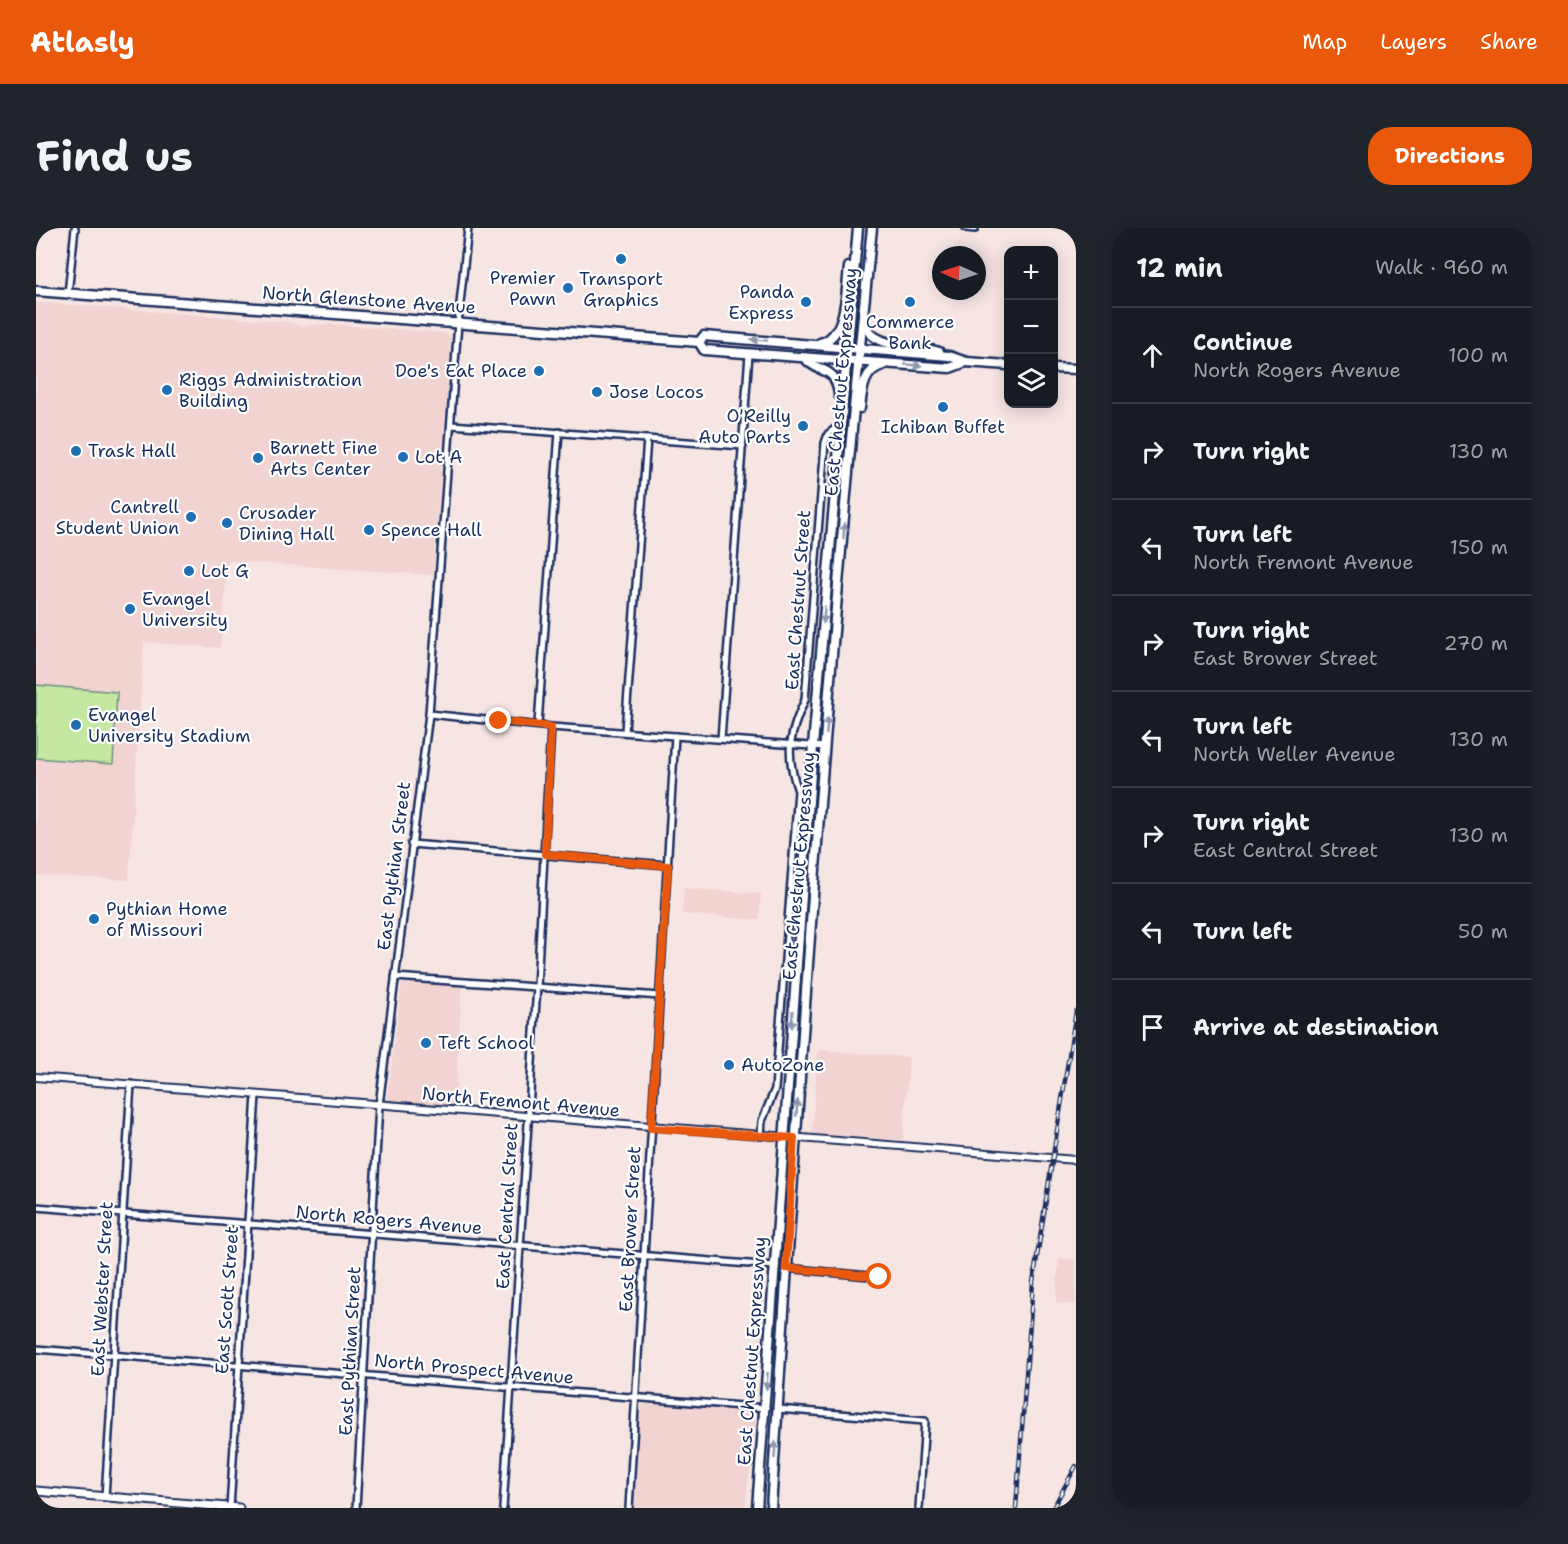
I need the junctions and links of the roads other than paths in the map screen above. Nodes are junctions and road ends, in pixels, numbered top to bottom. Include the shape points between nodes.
1 (75, 228) edge
2 (468, 228) edge
3 (856, 228) edge
4 (872, 228) edge
5 (966, 228) edge
6 (975, 229) edge
7 (36, 291) edge
8 (68, 294) junction
9 (863, 315) junction
10 (458, 323) junction
11 (699, 342) junction
12 (814, 344) junction
13 (847, 347) junction
14 (860, 348) junction
15 (749, 354) junction
16 (949, 356) junction
17 (805, 358) junction
18 (845, 360) junction
19 (858, 362) junction
20 (966, 362) junction
21 (891, 364) junction
22 (1004, 365) edge
23 (1058, 368) edge
24 (1076, 369) edge
25 (841, 410) junction
26 (450, 425) junction
27 (840, 425) junction
28 (559, 432) junction
29 (647, 439) junction
30 (743, 446) junction
31 (846, 503) junction
32 (429, 714) junction
33 (538, 724) junction
34 (551, 727) junction
35 (625, 731) junction
36 (675, 736) junction
37 (721, 739) junction
38 (790, 745) junction
39 (813, 746) junction
40 (825, 747) junction
41 (411, 844) junction
42 (545, 854) junction
43 (668, 866) junction
44 (395, 977) junction
45 (537, 986) junction
46 (660, 996) junction
47 (36, 1077) edge
48 (131, 1084) junction
49 (256, 1095) junction
50 (379, 1105) junction
51 (527, 1116) junction
52 (651, 1128) junction
53 (761, 1136) junction
54 (783, 1138) junction
55 (794, 1138) junction
56 (1076, 1160) edge
57 (36, 1207) edge
58 (122, 1214) junction
59 (246, 1224) junction
60 (371, 1233) junction
61 (520, 1247) junction
62 (644, 1256) junction
63 (775, 1266) junction
64 (786, 1268) junction
65 (879, 1277) dead end
66 (36, 1349) edge
67 (113, 1355) junction
68 (238, 1365) junction
69 (362, 1375) junction
70 (511, 1388) junction
71 (636, 1398) junction
72 (765, 1408) junction
73 (777, 1409) junction
74 (36, 1491) edge
75 (105, 1497) junction
76 (230, 1508) edge
77 (239, 1508) edge
78 (356, 1508) edge
79 (503, 1508) edge
80 (629, 1508) edge
81 (757, 1508) edge
82 (771, 1508) edge
83 (920, 1508) edge

1 - 8 street
2 - 10 street, East Pythian Street
3 - 12 main road via 841,321 829,339
3 - 13 main road, East Chestnut Expressway
4 - 9 main road, East Chestnut Expressway
5 - 6 street
7 - 8 main road, North Glenstone Avenue
8 - 10 main road, North Glenstone Avenue
9 - 14 main road, East Chestnut Expressway
9 - 16 main road via 866,330 874,338
10 - 11 main road, North Glenstone Avenue
10 - 26 street, East Pythian Street
12 -> 11 main road, North Glenstone Avenue via 704,336
11 - 15 main road, North Glenstone Avenue via 704,350
12 - 13 main road, North Glenstone Avenue
13 - 14 main road, North Glenstone Avenue
13 - 18 main road, East Chestnut Expressway
14 - 16 main road, North Glenstone Avenue
14 - 19 main road, East Chestnut Expressway
15 - 17 main road, North Glenstone Avenue
15 - 30 street
16 - 20 main road, North Glenstone Avenue
17 - 18 main road, North Glenstone Avenue
17 - 25 main road via 836,378
18 - 19 main road, North Glenstone Avenue
18 - 25 main road, East Chestnut Expressway
19 - 21 main road, North Glenstone Avenue
19 - 31 main road, East Chestnut Expressway
21 -> 20 main road, North Glenstone Avenue via 950,368
20 - 22 main road, North Glenstone Avenue
21 - 31 main road via 874,368 864,383 853,484
23 - 24 main road
25 - 27 main road, East Chestnut Expressway
26 - 28 street
26 - 32 street, East Pythian Street
27 - 38 street, East Chestnut Street via 828,434 825,443 805,700 792,727
27 -> 39 main road, East Chestnut Expressway
28 - 29 street
28 - 33 street
29 - 30 street
29 - 35 street
30 - 37 street
40 -> 31 main road, East Chestnut Expressway
32 - 33 street
32 - 41 street, East Pythian Street
33 - 34 street
34 - 35 street
34 - 42 street, East Central Street
35 - 36 street
36 - 37 street
36 - 43 street, East Brower Street
37 - 38 street
38 - 39 street
38 - 53 street, East Chestnut Street via 789,765 798,790 775,1089 762,1121
39 - 40 street
39 -> 54 main road, East Chestnut Expressway
55 -> 40 main road, East Chestnut Expressway
41 - 42 street
41 - 44 street, East Pythian Street
42 - 43 street
42 - 45 street, East Central Street
43 - 46 street, East Brower Street
44 - 45 street
44 - 50 street, East Pythian Street
45 - 46 street
45 - 51 street, East Central Street
46 - 52 street, East Brower Street
47 - 48 street, North Fremont Avenue
48 - 49 street, North Fremont Avenue
48 - 58 street, East Webster Street
49 - 50 street, North Fremont Avenue
49 - 59 street, East Scott Street
50 - 51 street, North Fremont Avenue
50 - 60 street, East Pythian Street
51 - 52 street, North Fremont Avenue
51 - 61 street, East Central Street
52 - 53 street, North Fremont Avenue
52 - 62 street, East Brower Street
53 - 54 street, North Fremont Avenue
54 - 55 street, North Fremont Avenue
54 - 63 main road, East Chestnut Expressway
55 - 56 street, North Fremont Avenue
55 - 64 main road, East Chestnut Expressway
57 - 58 street, North Rogers Avenue
58 - 59 street, North Rogers Avenue
58 - 67 street, East Webster Street
59 - 60 street, North Rogers Avenue
59 - 68 street, East Scott Street
60 - 61 street, North Rogers Avenue
60 - 69 street, East Pythian Street
61 - 62 street, North Rogers Avenue
61 - 70 street, East Central Street
62 - 63 street, North Rogers Avenue
62 - 71 street, East Brower Street
63 -> 72 main road, East Chestnut Expressway
64 - 65 street
64 - 73 main road, East Chestnut Expressway
66 - 67 street, North Prospect Avenue
67 - 68 street, North Prospect Avenue
67 - 75 street, East Webster Street
68 - 69 street, North Prospect Avenue
68 - 76 street, East Scott Street
69 - 70 street, North Prospect Avenue
69 - 78 street, East Pythian Street
70 - 71 street, North Prospect Avenue
70 - 79 street, East Central Street
71 - 72 street, North Prospect Avenue
71 - 80 street, East Brower Street
72 - 81 main road, East Chestnut Expressway
82 -> 73 main road, East Chestnut Expressway
73 - 83 street via 925,1421
74 - 75 main road
75 - 76 main road
76 - 77 main road

